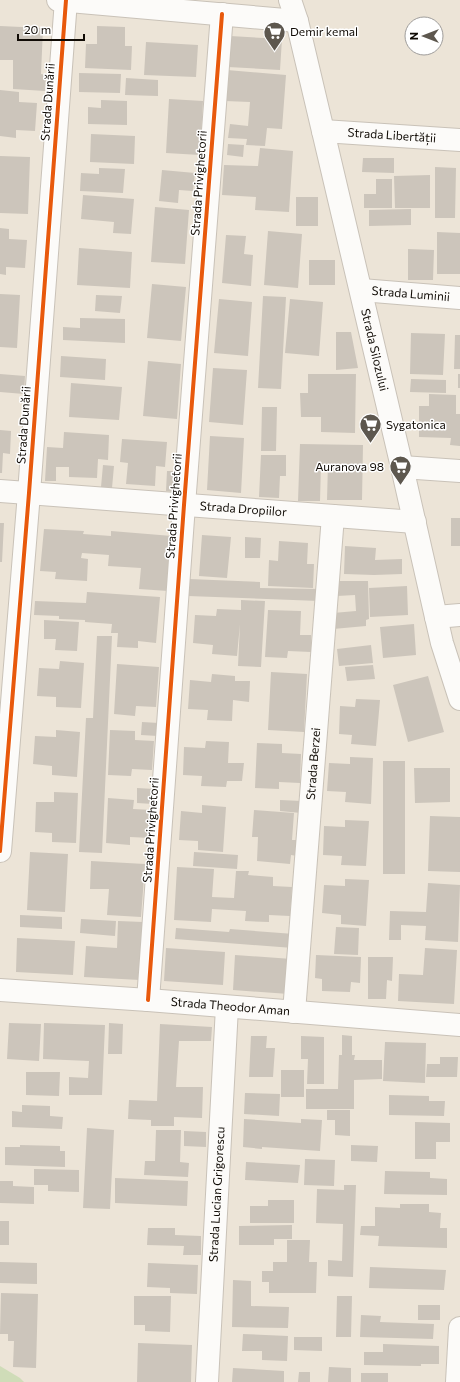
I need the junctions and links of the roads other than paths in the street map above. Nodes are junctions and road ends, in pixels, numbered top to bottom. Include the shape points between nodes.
1 (63, 0) edge
2 (290, 0) edge
3 (222, 14) junction
4 (297, 21) junction
5 (323, 131) junction
6 (460, 140) edge
7 (361, 290) junction
8 (460, 298) edge
9 (402, 467) junction
10 (460, 471) edge
11 (0, 491) edge
12 (29, 493) junction
13 (184, 505) junction
14 (333, 516) junction
15 (415, 522) junction
16 (460, 614) edge
17 (436, 617) junction
18 (460, 699) edge
19 (0, 851) edge
20 (0, 990) edge
21 (148, 1000) junction
22 (227, 1007) junction
23 (294, 1012) junction
24 (460, 1025) edge
25 (460, 1328) edge
26 (207, 1382) edge
27 (457, 1382) edge

1 - 3 street
1 - 12 street, Strada Dunării
2 - 4 street, Strada Silozului
3 - 4 street
3 - 13 street, Strada Privighetorii
4 - 5 street, Strada Silozului
5 - 6 street, Strada Libertății
5 - 7 street, Strada Silozului
7 - 8 street, Strada Luminii
7 - 9 street, Strada Silozului
9 - 10 street
9 - 15 street, Strada Silozului
11 - 12 street, Strada Dropiilor
12 - 13 street, Strada Dropiilor
12 - 19 street, Strada Dunării
13 - 14 street, Strada Dropiilor
13 - 21 street, Strada Privighetorii
14 - 15 street, Strada Dropiilor
14 - 23 street, Strada Berzei
15 - 17 street, Strada Silozului
16 - 17 street
17 - 18 street, Strada Silozului
20 - 21 street, Strada Theodor Aman
21 - 22 street, Strada Theodor Aman
22 - 23 street, Strada Theodor Aman
22 - 26 street, Strada Lucian Grigorescu
23 - 24 street, Strada Theodor Aman
25 - 27 street

